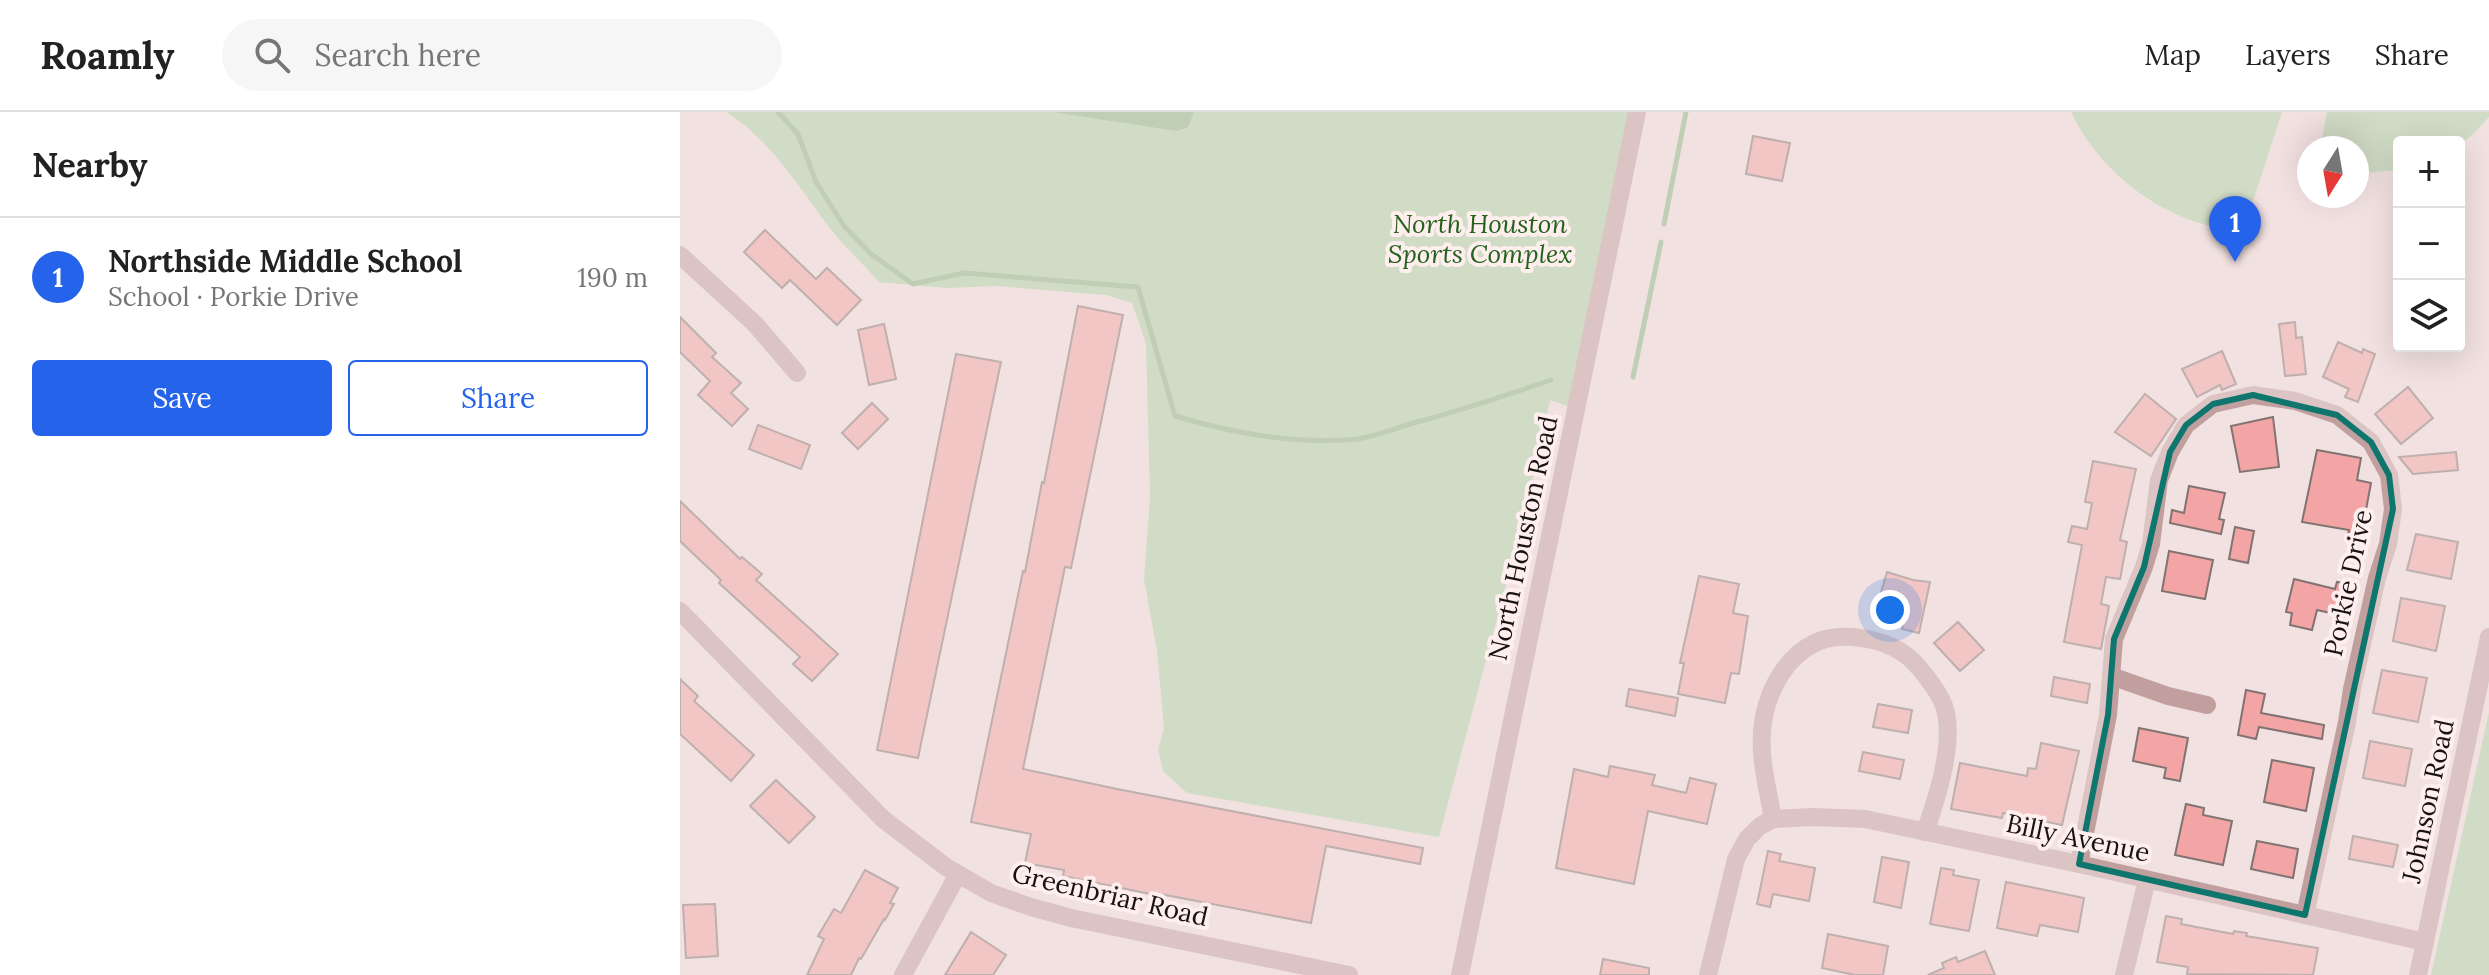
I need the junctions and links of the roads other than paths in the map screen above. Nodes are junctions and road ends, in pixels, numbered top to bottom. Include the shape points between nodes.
1 (1637, 112) edge
2 (680, 255) edge
3 (797, 373) dead end
4 (680, 611) edge
5 (2489, 637) edge
6 (2111, 676) junction
7 (2207, 705) dead end
8 (1773, 819) junction
9 (1925, 832) junction
10 (2079, 864) junction
11 (958, 874) junction
12 (2147, 880) junction
13 (2305, 915) junction
14 (2425, 942) junction
15 (903, 975) edge
16 (1349, 975) edge
17 (1460, 975) edge
18 (1708, 975) edge
19 (2124, 975) edge
20 (2418, 975) edge

1 - 17 street, North Houston Road
2 - 3 street via 755,324
4 - 11 street, Greenbriar Road via 883,819
5 - 14 street, Johnson Road
6 - 7 street
6 - 10 street, Porkie Drive
6 - 13 street, Porkie Drive via 2114,639 2151,544 2159,480 2186,425 2213,404 2253,395 2337,415 2371,442 2389,475 2393,509
8 - 9 street, Billy Avenue via 1865,819
8 - 9 street via 1761,742 1764,714 1780,674 1816,642 1853,638 1906,655 1944,706 1944,762
8 - 18 street via 1747,839 1736,859
9 - 10 street, Billy Avenue
10 - 12 street, Billy Avenue
11 - 15 street
11 - 16 street, Greenbriar Road via 991,893 1071,918
12 - 13 street, Billy Avenue
12 - 19 street
13 - 14 street, Billy Avenue
14 - 20 street, Johnson Road

